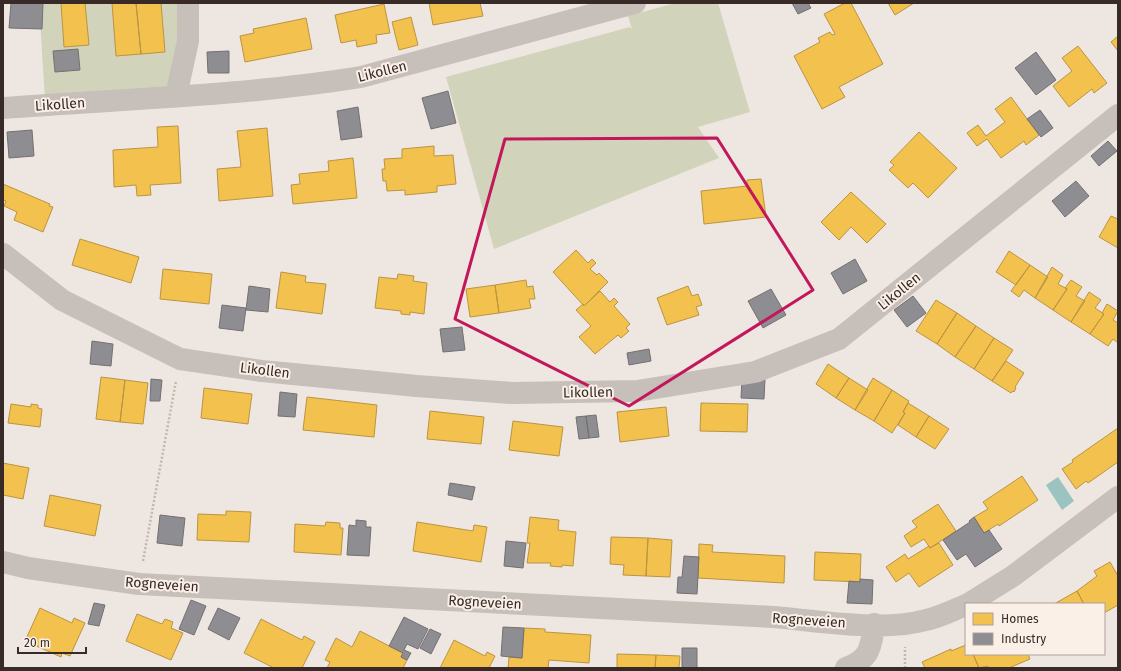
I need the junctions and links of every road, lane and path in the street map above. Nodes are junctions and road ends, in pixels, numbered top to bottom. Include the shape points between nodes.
1 (188, 3) edge
2 (634, 3) edge
3 (176, 96) junction
4 (3, 108) edge
5 (1118, 115) edge
6 (3, 254) edge
7 (180, 359) junction
8 (1118, 497) edge
9 (3, 562) edge
10 (139, 584) junction
11 (969, 603) edge
12 (965, 605) edge
13 (874, 624) junction
14 (846, 668) edge

1 - 3 street via 188,41
2 - 3 street, Likollen via 361,77 315,84
3 - 4 street, Likollen
5 - 7 street, Likollen via 839,339 755,372 637,391 512,393 285,373
6 - 7 street, Likollen via 62,300
7 - 10 path
8 - 11 street, Rogneveien via 1013,576
9 - 10 street, Rogneveien
10 - 13 street, Rogneveien
12 - 13 street, Rogneveien via 926,620 905,624
13 - 14 street via 870,650 861,660

